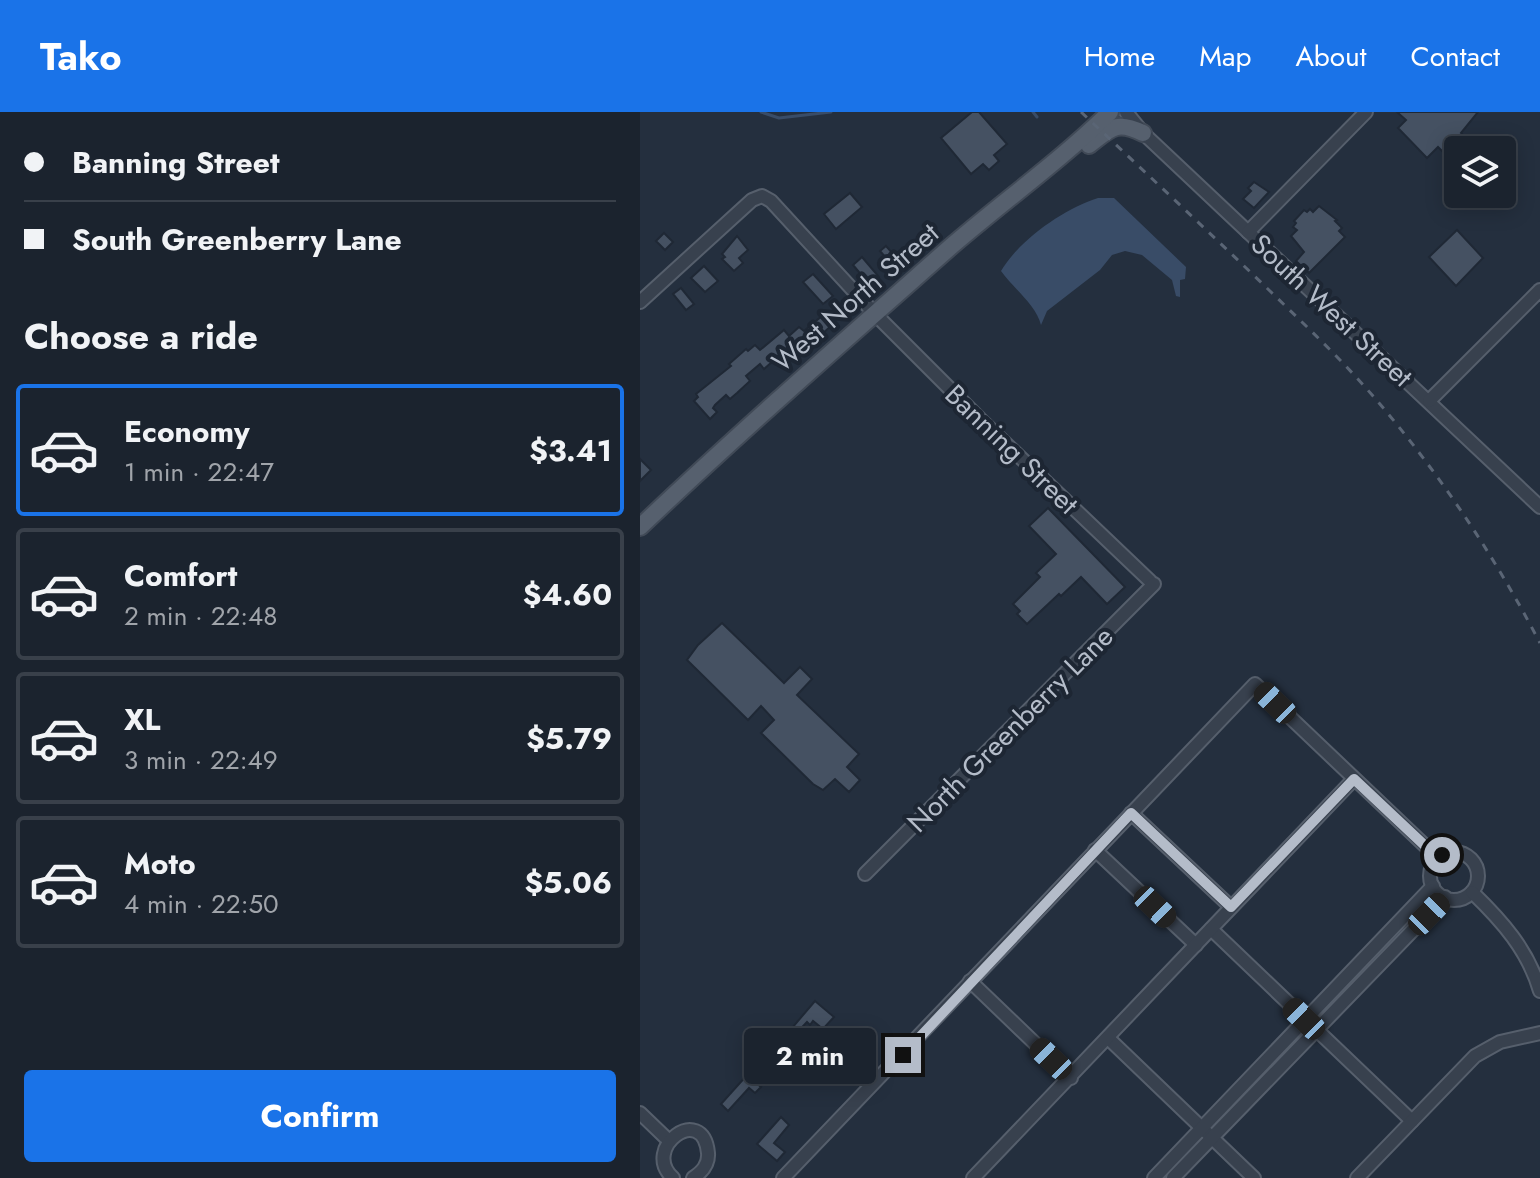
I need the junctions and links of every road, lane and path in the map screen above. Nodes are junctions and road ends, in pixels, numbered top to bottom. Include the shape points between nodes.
1 (1110, 112) edge
2 (1126, 112) edge
3 (1366, 112) edge
4 (1143, 133) junction
5 (1018, 192) junction
6 (1248, 232) junction
7 (1540, 290) edge
8 (640, 302) edge
9 (875, 314) junction
10 (1429, 401) junction
11 (1540, 507) edge
12 (640, 527) edge
13 (1152, 583) joint
14 (1354, 779) junction
15 (1131, 813) junction
16 (1095, 850) junction
17 (1438, 858) junction
18 (865, 874) dead end
19 (1433, 886) junction
20 (1472, 892) junction
21 (1445, 897) junction
22 (1231, 907) junction
23 (1211, 929) junction
24 (1196, 945) junction
25 (970, 981) junction
26 (1540, 991) edge
27 (1304, 1019) junction
28 (1316, 1031) junction
29 (1540, 1033) edge
30 (1108, 1038) junction
31 (1071, 1078) junction
32 (640, 1113) edge
33 (1412, 1121) junction
34 (1202, 1128) junction
35 (665, 1137) junction
36 (1212, 1138) junction
37 (666, 1176) edge
38 (700, 1176) edge
39 (783, 1178) edge
40 (973, 1178) edge
41 (1154, 1178) edge
42 (1173, 1178) edge
43 (1254, 1178) edge
44 (1357, 1178) edge

1 - 5 main road, West North Street
2 - 4 street, South West Street
3 - 6 street
4 - 5 main road via 1112,127
4 - 6 street, South West Street
5 - 9 main road, West North Street
6 - 10 street, South West Street
7 - 10 street
8 - 9 street, Banning Street via 762,196
9 - 12 main road, West North Street
9 - 13 street, Banning Street
10 - 11 street, South West Street
13 - 18 street, North Greenberry Lane
14 - 15 street via 1255,684
14 - 17 street
14 - 22 street
15 - 16 street
15 - 22 street
16 - 24 street
16 - 25 street
17 - 19 street via 1430,874
17 - 20 street via 1457,852 1472,859 1478,873
19 - 21 street
19 - 27 street
20 - 21 street via 1462,898
20 - 26 street via 1517,942
21 - 28 street
22 - 23 street
23 - 24 street
23 - 27 street
24 - 30 street
25 - 31 street
25 - 39 street
27 - 28 street
27 - 34 street
28 - 33 street
28 - 36 street
29 - 33 street via 1500,1042 1475,1056
30 - 31 street
30 - 34 street
31 - 40 street
32 - 35 street
33 - 44 street
34 - 36 street
34 - 41 street
35 - 37 street via 658,1159
35 - 38 street via 679,1130 701,1137 708,1159
36 - 42 street
36 - 43 street

